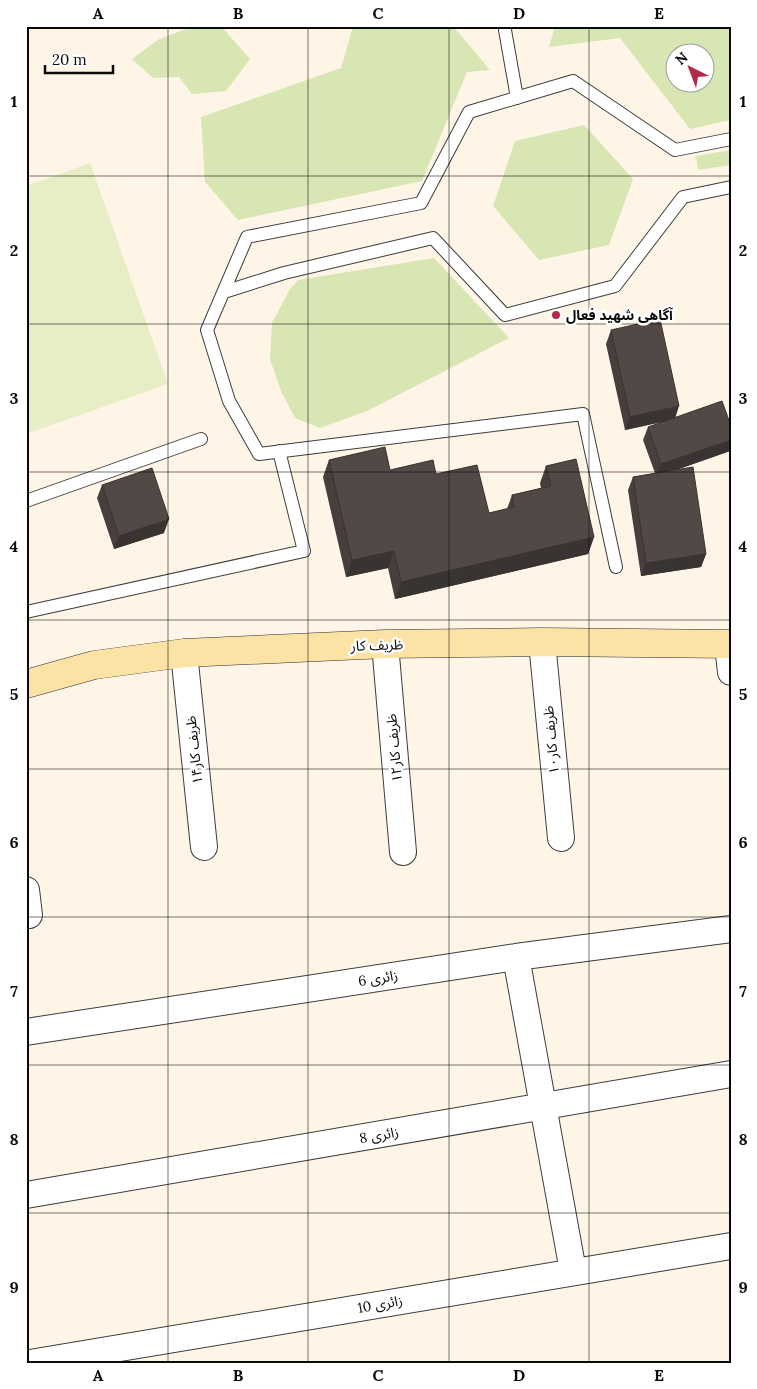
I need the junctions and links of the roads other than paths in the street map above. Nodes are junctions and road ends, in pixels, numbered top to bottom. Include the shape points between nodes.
1 (503, 27) edge
2 (517, 98) junction
3 (731, 139) edge
4 (731, 187) edge
5 (224, 292) junction
6 (201, 439) dead end
7 (279, 451) junction
8 (26, 501) edge
9 (616, 567) dead end
10 (26, 612) edge
11 (542, 642) junction
12 (385, 644) junction
13 (729, 644) edge
14 (184, 653) junction
15 (731, 672) edge
16 (26, 684) edge
17 (561, 838) dead end
18 (204, 847) dead end
19 (403, 852) dead end
20 (731, 929) edge
21 (516, 957) junction
22 (26, 1032) edge
23 (731, 1074) edge
24 (544, 1107) junction
25 (26, 1195) edge
26 (731, 1246) edge
27 (573, 1271) junction
28 (30, 1363) edge

1 - 2 lane
2 - 3 lane via 573,81 675,150
2 - 5 lane via 469,112 421,203 247,237
4 - 5 lane via 683,197 615,286 505,315 433,238 284,273
5 - 7 lane via 207,330 229,401 259,454
6 - 8 lane
7 - 9 lane via 582,414
7 - 10 lane via 304,551
11 - 12 street, ظریف کار
11 - 13 street, ظریف کار
11 - 17 street, ظریف کار۱۰
12 - 14 street, ظریف کار
12 - 19 street, ظریف کار۱۲
13 - 15 street
14 - 16 street, ظریف کار via 94,665
14 - 18 street, ظریف کار۱۴
20 - 21 street, 6 زائری
21 - 22 street, 6 زائری
21 - 24 street
23 - 24 street, 8 زائری
24 - 25 street, 8 زائری
24 - 27 street
26 - 27 street, 10 زائری
27 - 28 street, 10 زائری

